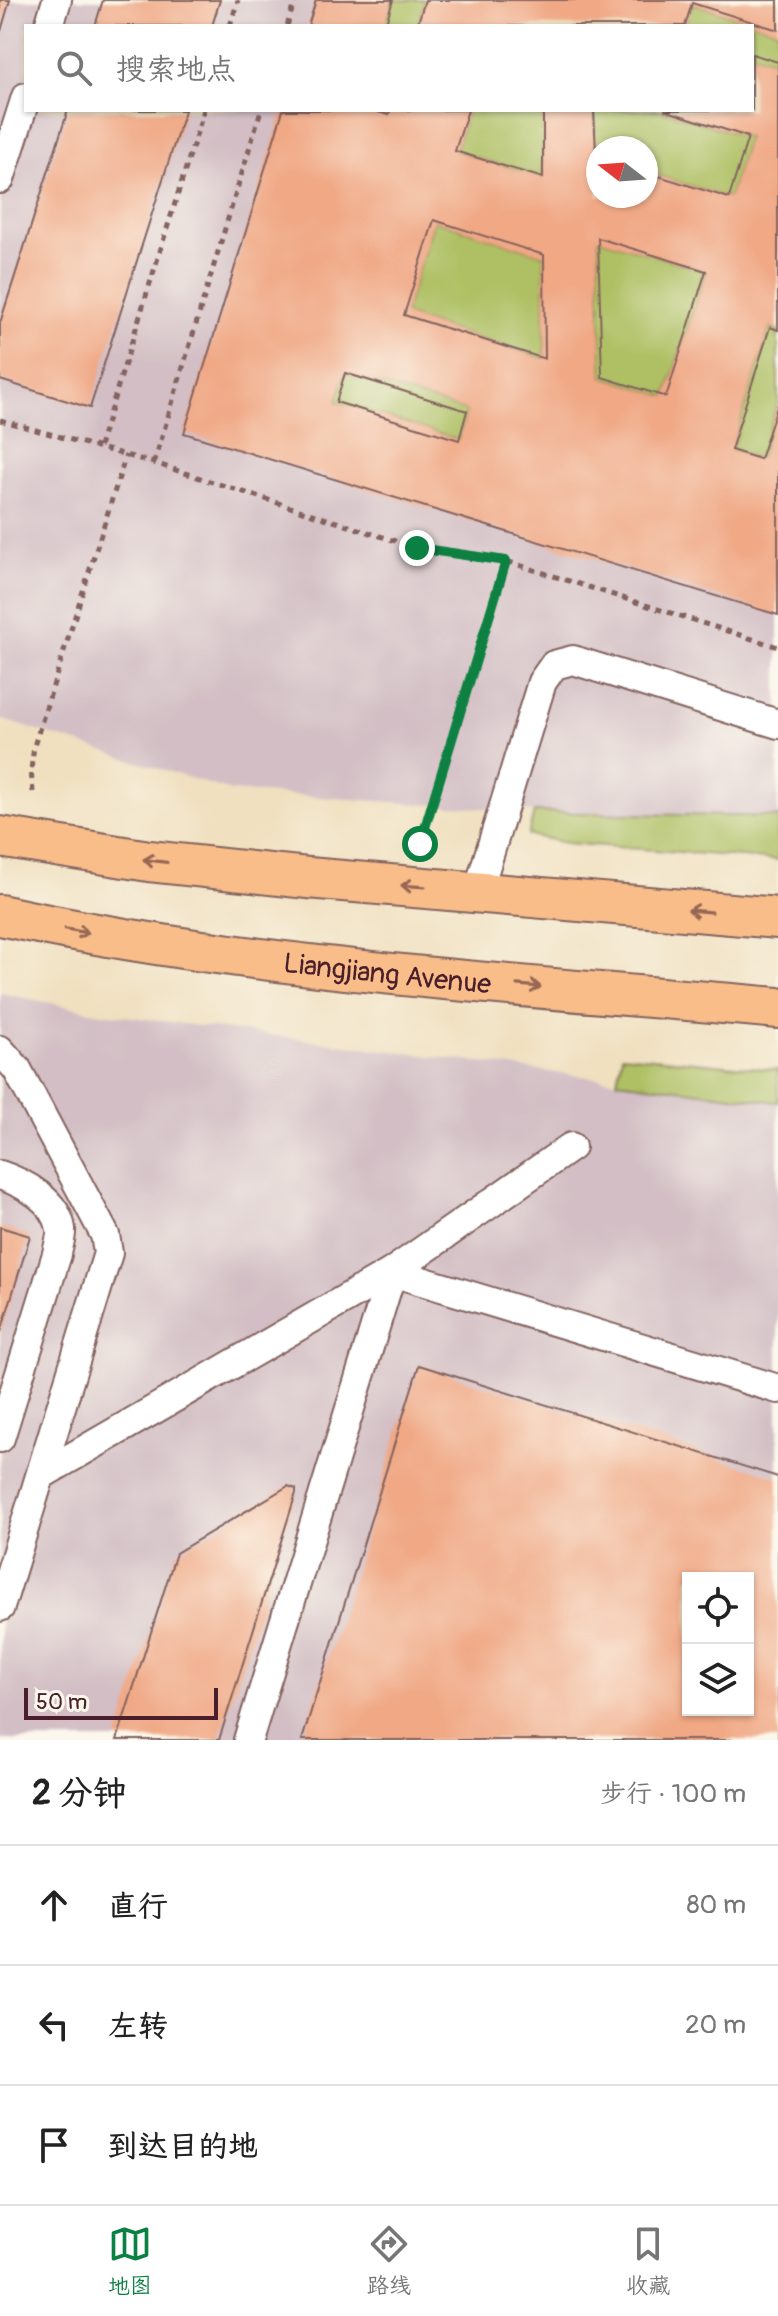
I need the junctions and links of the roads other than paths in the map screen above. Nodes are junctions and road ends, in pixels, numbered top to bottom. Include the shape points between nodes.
1 (57, 0) edge
2 (50, 24) edge
3 (24, 103) edge
4 (0, 179) edge
5 (778, 724) edge
6 (0, 837) edge
7 (478, 891) junction
8 (0, 915) edge
9 (778, 918) edge
10 (778, 1008) edge
11 (2, 1054) edge
12 (571, 1147) dead end
13 (0, 1175) edge
14 (392, 1272) junction
15 (778, 1389) edge
16 (0, 1438) edge
17 (41, 1475) junction
18 (0, 1607) edge
19 (248, 1740) edge

1 - 2 street
3 - 4 street
5 - 7 street via 573,660 554,665 542,682
7 -> 6 highway via 149,861
9 -> 7 highway
8 -> 10 highway, Liangjiang Avenue via 127,940 302,963
11 - 17 street via 17,1069 105,1235 108,1253
12 - 14 street
13 - 16 street via 33,1190 50,1205 61,1229
14 - 15 street
14 - 17 street
14 - 19 street
17 - 18 street

